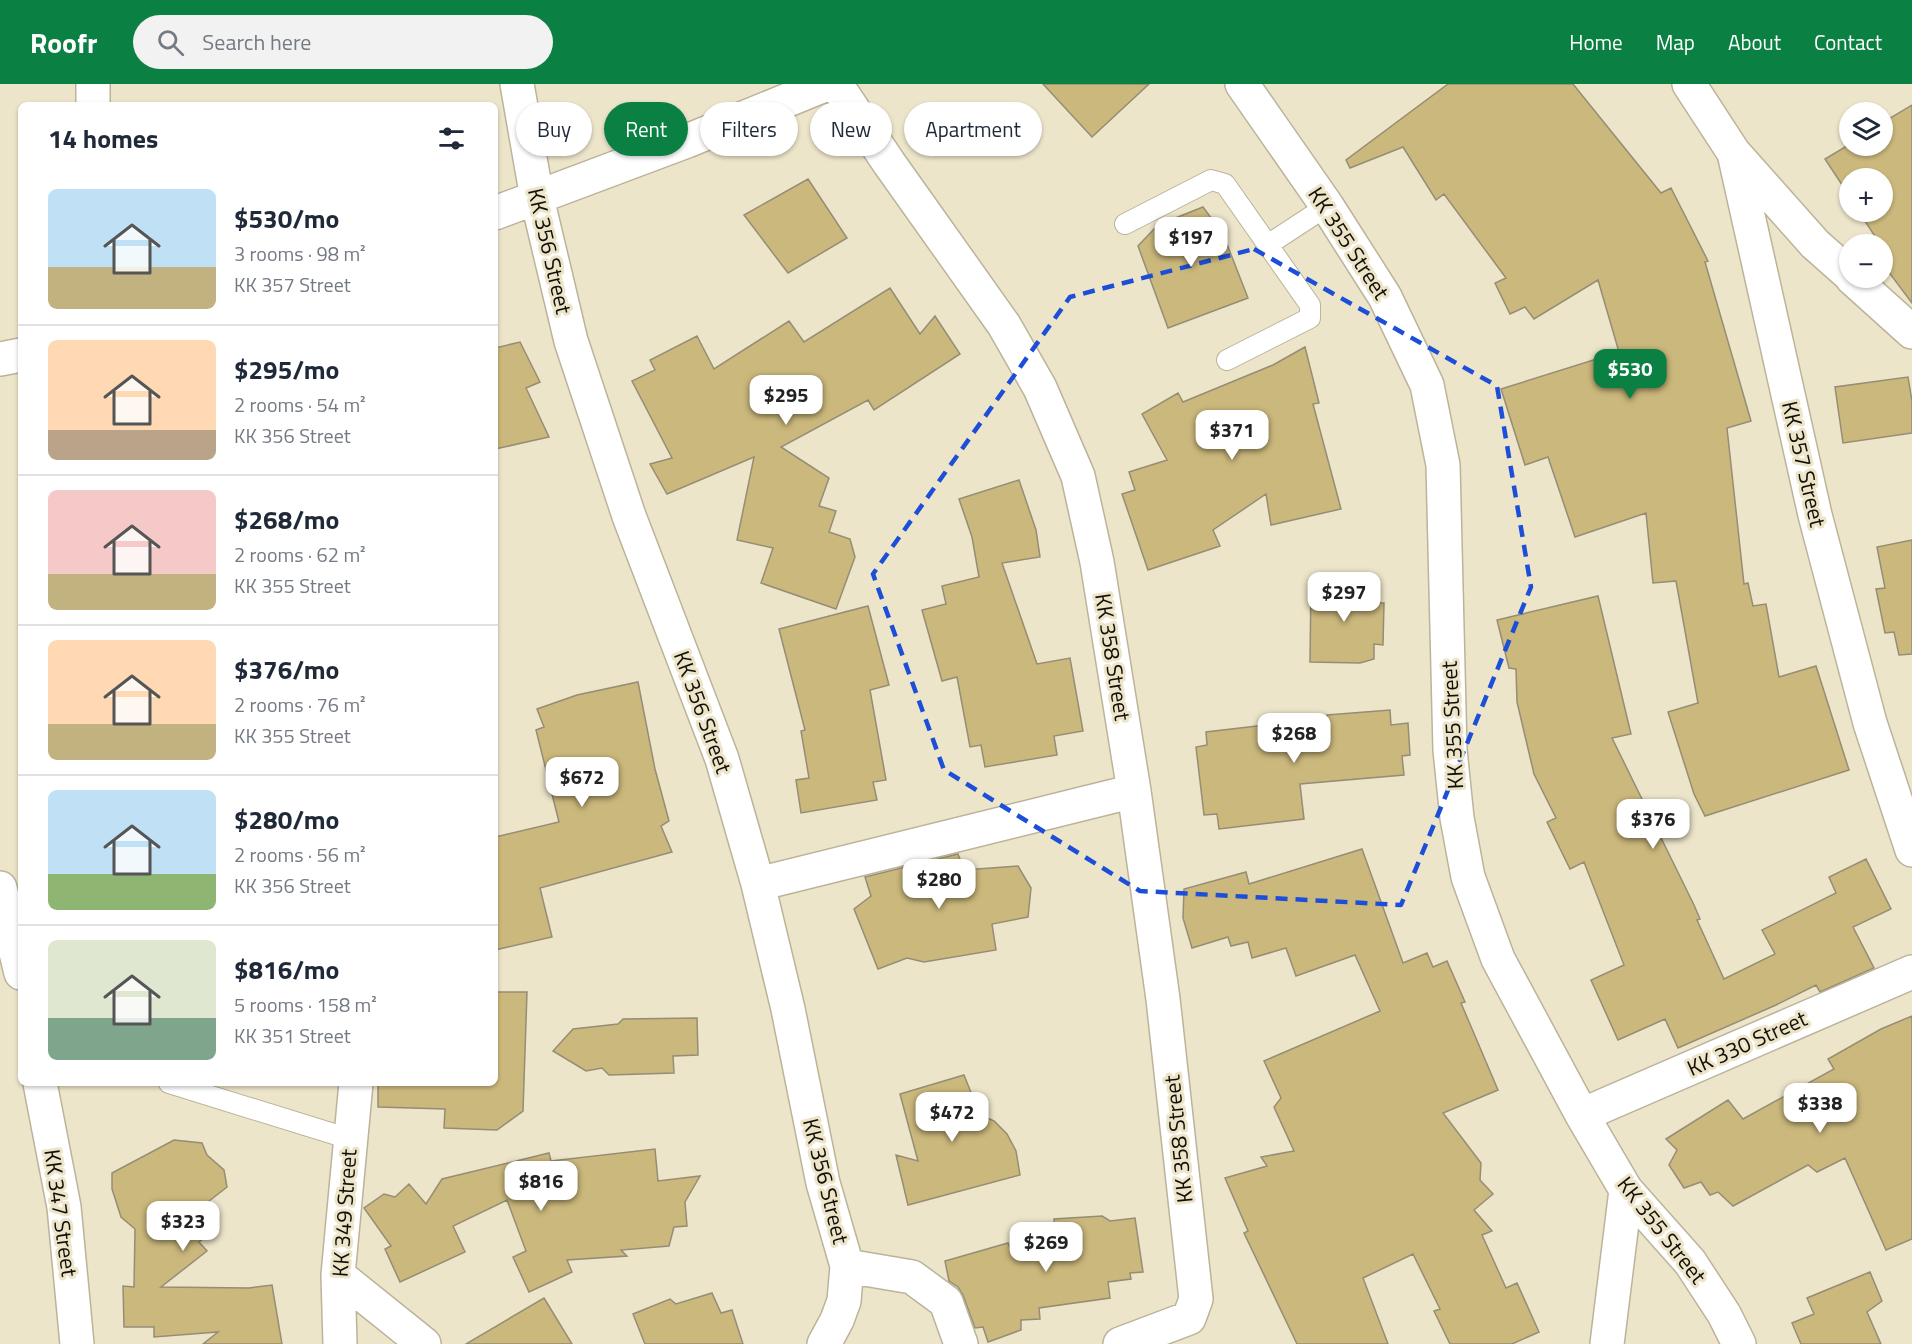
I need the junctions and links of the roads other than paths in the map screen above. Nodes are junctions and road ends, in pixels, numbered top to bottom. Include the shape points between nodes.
1 (93, 84) edge
2 (517, 84) edge
3 (1242, 84) edge
4 (1689, 84) edge
5 (818, 86) edge
6 (93, 102) edge
7 (1734, 153) junction
8 (537, 198) junction
9 (1327, 206) junction
10 (498, 212) edge
11 (1125, 224) dead end
12 (1269, 244) junction
13 (1839, 265) edge
14 (1864, 288) edge
15 (1912, 332) edge
16 (18, 356) edge
17 (0, 359) edge
18 (1227, 360) dead end
19 (1134, 791) junction
20 (1912, 850) edge
21 (758, 884) junction
22 (0, 888) edge
23 (18, 961) edge
24 (1912, 972) edge
25 (42, 1086) edge
26 (179, 1086) edge
27 (356, 1086) edge
28 (1582, 1115) junction
29 (350, 1139) junction
30 (1626, 1190) junction
31 (847, 1266) junction
32 (338, 1275) junction
33 (77, 1344) edge
34 (340, 1344) edge
35 (423, 1344) edge
36 (824, 1344) edge
37 (962, 1344) edge
38 (1120, 1344) edge
39 (1607, 1344) edge
40 (1738, 1344) edge

1 - 6 street
2 - 8 street, KK 356 Street
3 - 9 street, KK 355 Street
4 - 7 street, KK 357 Street
5 - 8 street
5 - 19 street, KK 358 Street via 889,163 1004,325 1040,388 1078,476 1097,562
7 - 13 street
7 - 20 street, KK 357 Street via 1815,515 1870,723
8 - 10 street
8 - 21 street, KK 356 Street via 571,341 629,516 722,759
9 - 12 lane
9 - 28 street, KK 355 Street via 1385,297 1427,385 1443,465 1450,750 1468,877 1498,959
11 - 12 lane via 1211,180 1225,184
12 - 18 lane via 1310,305 1310,318
14 - 15 street
16 - 17 street
19 - 21 street
19 - 38 street, KK 358 Street via 1163,999 1196,1299 1189,1318
21 - 31 street, KK 356 Street via 824,1183
22 - 23 street
24 - 28 street, KK 330 Street
25 - 33 street, KK 347 Street via 64,1207
26 - 29 lane
27 - 29 street, KK 349 Street
28 - 30 street, KK 355 Street
29 - 32 street, KK 349 Street
30 - 39 street
30 - 40 street, KK 355 Street via 1690,1262 1724,1314
31 - 36 street, KK 356 Street via 844,1301
31 - 37 street via 912,1278 946,1302
32 - 34 street, KK 349 Street
32 - 35 street

